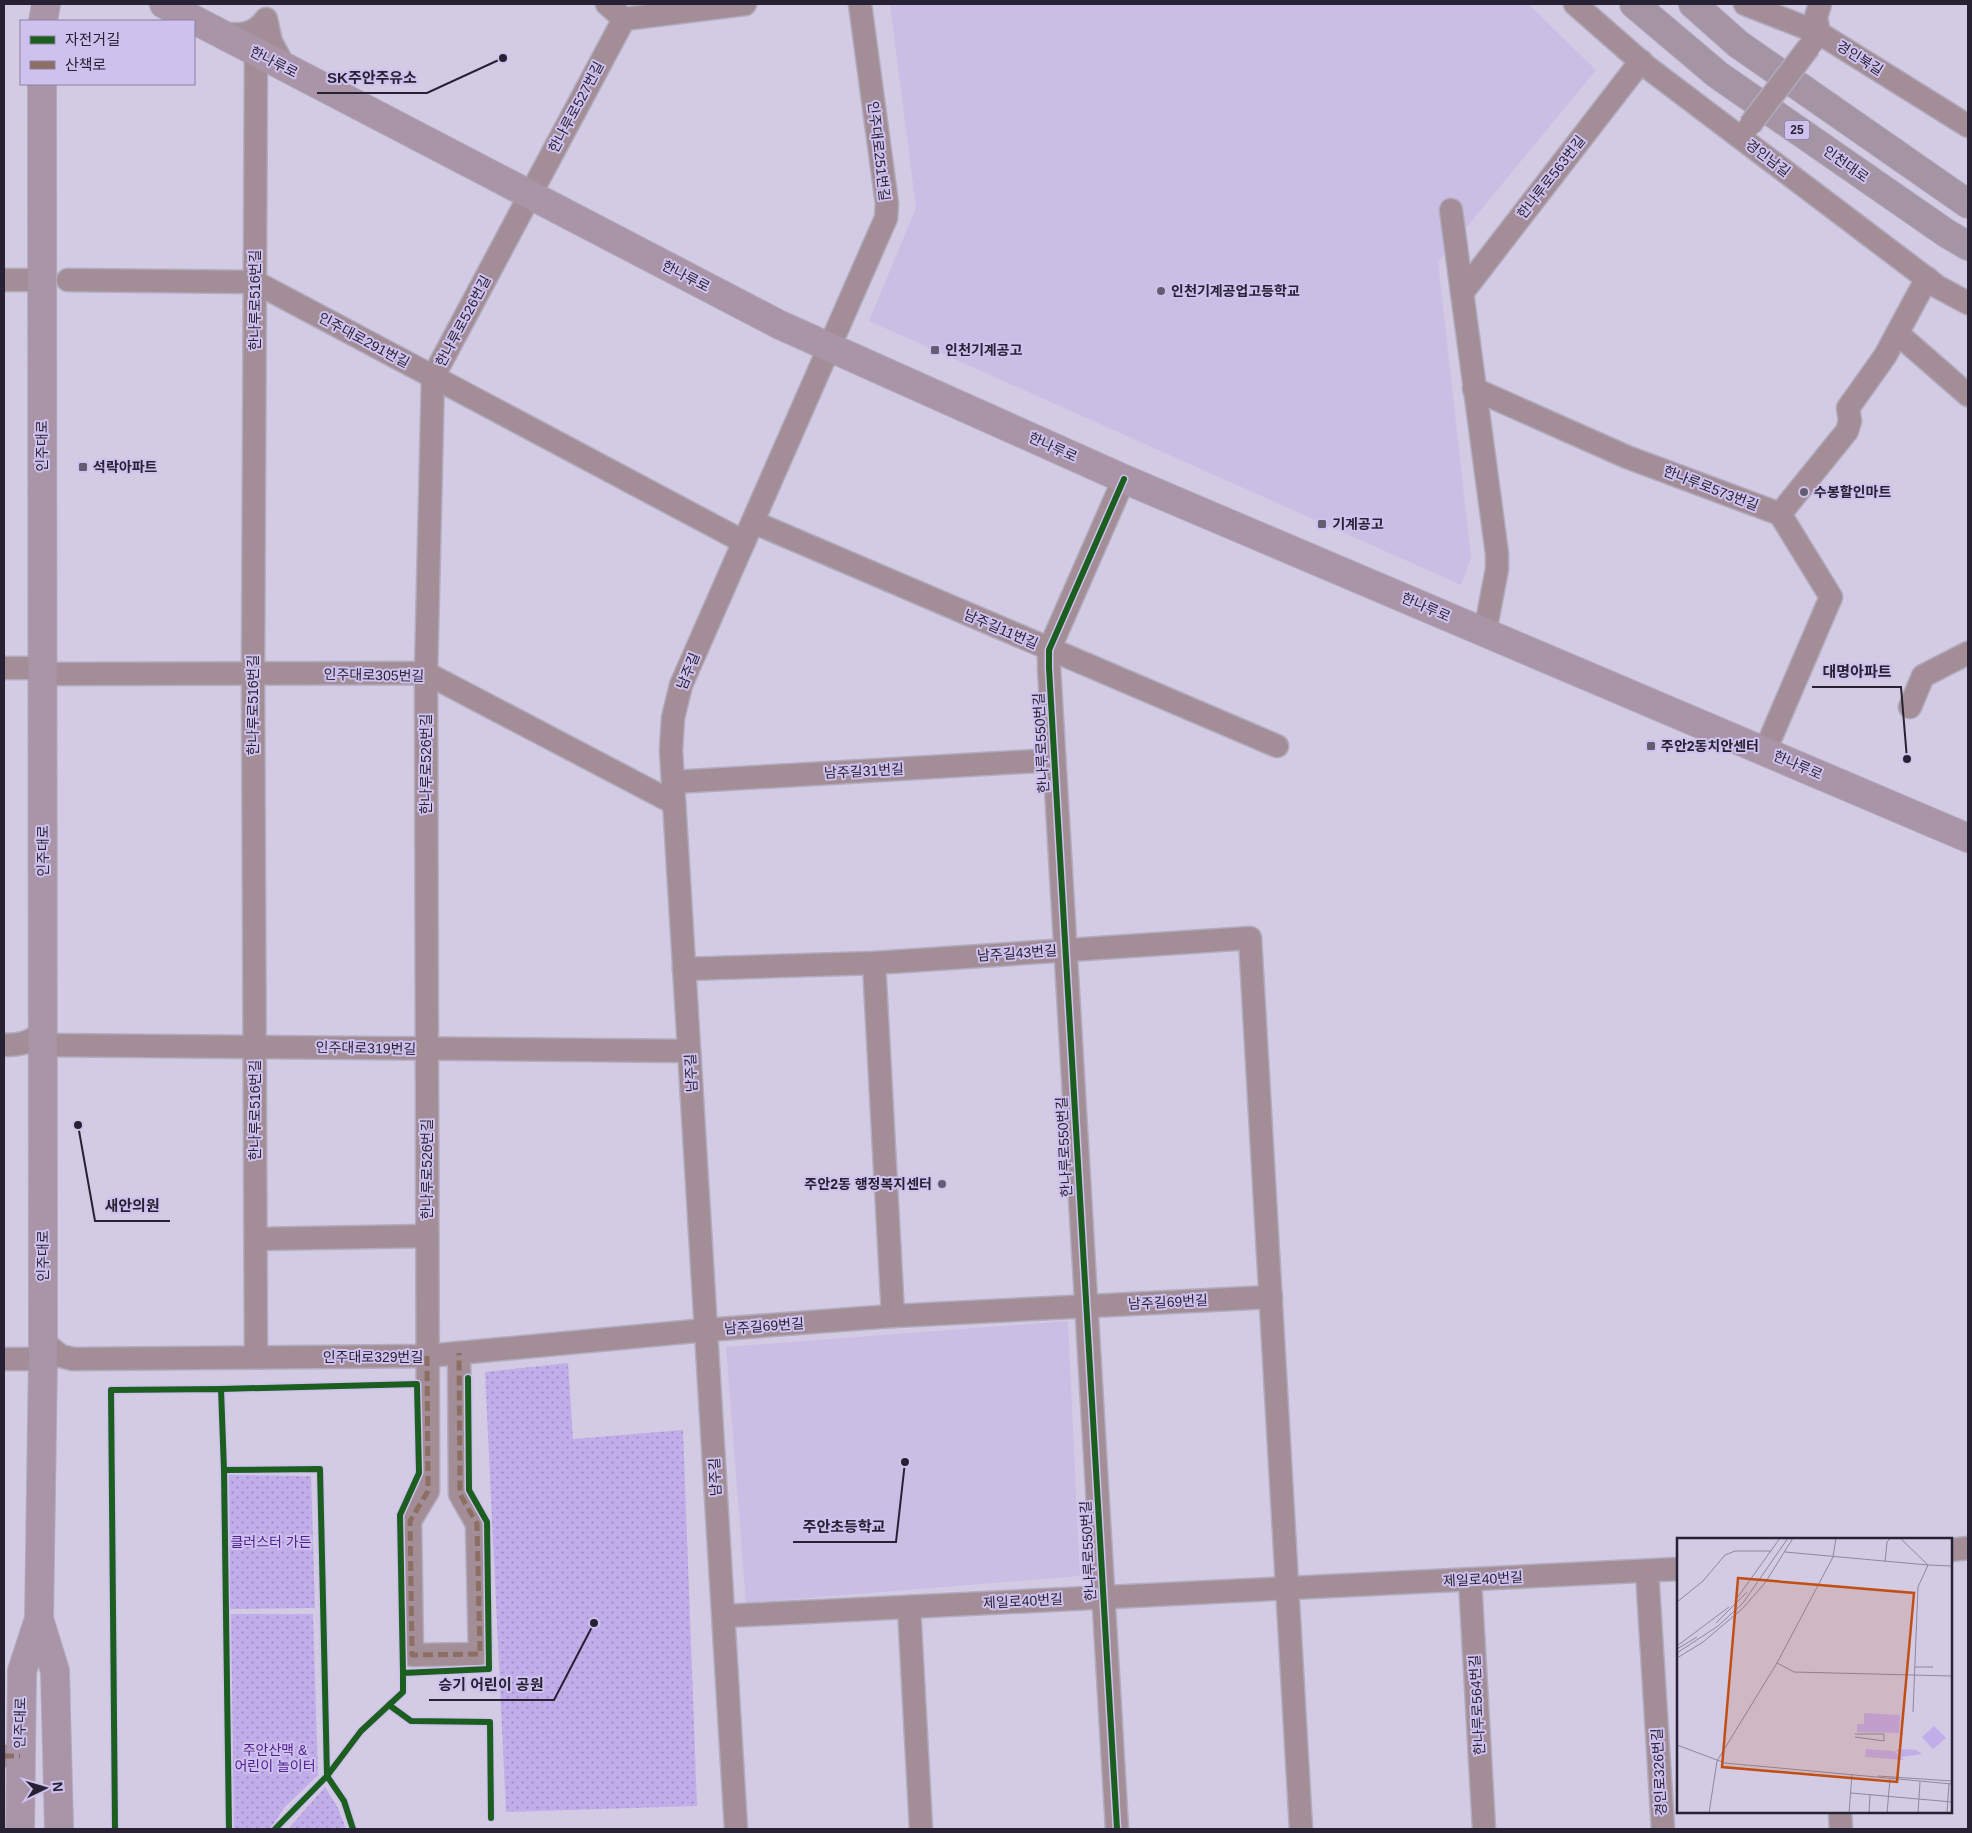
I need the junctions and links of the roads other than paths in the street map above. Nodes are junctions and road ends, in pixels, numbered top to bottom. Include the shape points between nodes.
1 (46, 4) edge
2 (164, 4) edge
3 (606, 4) edge
4 (745, 4) edge
5 (860, 4) edge
6 (1575, 4) edge
7 (1634, 4) edge
8 (1693, 4) edge
9 (1745, 4) edge
10 (1820, 4) edge
11 (268, 11) edge
12 (624, 19) junction
13 (43, 20) edge
14 (194, 20) edge
15 (195, 21) edge
16 (220, 34) junction
17 (1814, 40) junction
18 (256, 53) junction
19 (1641, 61) junction
20 (285, 68) junction
21 (42, 85) edge
22 (1968, 126) edge
23 (1746, 132) junction
24 (530, 195) junction
25 (1968, 204) edge
26 (1451, 210) dead end
27 (1968, 246) edge
28 (1927, 278) junction
29 (4, 280) edge
30 (48, 281) junction
31 (255, 282) junction
32 (1462, 292) junction
33 (1968, 302) edge
34 (1898, 334) junction
35 (829, 347) junction
36 (433, 377) junction
37 (1474, 389) junction
38 (1968, 395) edge
39 (1124, 479) junction
40 (1780, 514) junction
41 (753, 522) junction
42 (744, 542) junction
43 (1485, 632) junction
44 (1049, 650) junction
45 (1968, 653) edge
46 (4, 668) edge
47 (42, 671) junction
48 (253, 673) junction
49 (426, 673) junction
50 (1910, 707) dead end
51 (1277, 746) dead end
52 (1765, 751) junction
53 (1054, 760) junction
54 (674, 793) junction
55 (1968, 838) edge
56 (1066, 950) junction
57 (874, 963) junction
58 (684, 968) junction
59 (43, 1038) junction
60 (4, 1045) edge
61 (255, 1046) junction
62 (426, 1048) junction
63 (689, 1051) junction
64 (427, 1236) junction
65 (256, 1239) junction
66 (1271, 1297) junction
67 (1086, 1306) junction
68 (893, 1316) junction
69 (706, 1330) junction
70 (43, 1350) junction
71 (459, 1353) junction
72 (427, 1356) junction
73 (256, 1358) junction
74 (4, 1359) edge
75 (1968, 1548) edge
76 (1952, 1550) edge
77 (1677, 1569) edge
78 (1647, 1571) junction
79 (1470, 1580) junction
80 (1288, 1589) junction
81 (1103, 1598) junction
82 (908, 1607) junction
83 (724, 1616) junction
84 (39, 1619) junction
85 (12, 1756) edge
86 (1840, 1813) edge
87 (20, 1829) edge
88 (59, 1829) edge
89 (736, 1829) edge
90 (920, 1829) edge
91 (1117, 1829) edge
92 (1301, 1829) edge
93 (1484, 1829) edge
94 (1663, 1829) edge
95 (1841, 1829) edge

1 - 13 main road
2 - 14 main road, 한나루로
3 - 12 street
4 - 12 street
5 - 35 street, 인주대로251번길 via 887,204 886,218
6 - 19 street, 경인남길
7 - 27 highway, 인천대로 / 25 via 1718,74
8 - 25 highway via 1738,44
9 - 17 street, 경인북길
10 - 17 street
11 - 16 street via 252,32 241,36
11 - 20 street via 271,42
12 - 24 street, 한나루로527번길
15 - 16 main road, 한나루로
16 - 18 main road, 한나루로
17 - 22 street, 경인북길
17 - 23 street, bridge
18 - 20 main road, 한나루로
18 - 31 street, 한나루로516번길
19 - 23 street, 경인남길
19 - 32 street, 한나루로563번길
20 - 24 main road, 한나루로
21 - 30 main road, 인주대로
23 - 28 street, 경인남길
24 - 35 main road, 한나루로 via 780,325
24 - 36 street, 한나루로526번길
26 - 32 street
28 - 33 street, 경인남길
28 - 34 street
29 - 30 street, 인주대로291번길
30 - 31 street, 인주대로291번길
30 - 47 main road, 인주대로
31 - 36 street, 인주대로291번길
31 - 48 street, 한나루로516번길
32 - 37 street
34 - 38 street
34 - 40 street via 1848,408 1850,421 1847,431
35 - 39 main road, 한나루로
35 - 41 street, 남주길
36 - 42 street, 인주대로291번길
36 - 49 street, 한나루로526번길
37 - 40 street, 한나루로573번길 via 1642,462
37 - 43 street via 1497,554
39 - 43 main road, 한나루로
39 - 44 street, 한나루로550번길
40 - 52 street via 1830,597
41 - 42 street, 남주길
41 - 44 street, 남주길11번길
42 - 54 street, 남주길 via 681,684 673,718
43 - 52 main road, 한나루로
44 - 51 street, 남주길11번길
44 - 53 street, 한나루로550번길
45 - 50 street via 1924,676
46 - 47 street, 인주대로305번길
47 - 48 street, 인주대로305번길
47 - 59 main road, 인주대로
48 - 49 street, 인주대로305번길
48 - 61 street, 한나루로516번길
49 - 54 street, 인주대로305번길
49 - 62 street, 한나루로526번길
52 - 55 main road, 한나루로
53 - 54 street, 남주길31번길
53 - 56 street, 한나루로550번길
54 - 58 street, 남주길
56 - 57 street, 남주길43번길
56 - 66 street, 남주길43번길 via 1250,938
56 - 67 street, 한나루로550번길
57 - 58 street, 남주길43번길
57 - 68 street
58 - 63 street, 남주길
59 - 60 street
59 - 61 street, 인주대로319번길
59 - 70 main road, 인주대로
61 - 62 street, 인주대로319번길
61 - 65 street, 한나루로516번길
62 - 63 street, 인주대로319번길
62 - 64 street, 한나루로526번길
63 - 69 street, 남주길
64 - 65 street
64 - 72 street, 한나루로526번길
65 - 73 street, 한나루로516번길
66 - 67 street, 남주길69번길
66 - 80 street
67 - 68 street, 남주길69번길
67 - 81 street, 한나루로550번길
68 - 69 street, 남주길69번길
69 - 71 street, 인주대로329번길
69 - 83 street, 남주길
70 - 73 street, 인주대로329번길 via 73,1359
70 - 74 street
70 - 84 main road, 인주대로
71 - 72 street, 인주대로329번길
71 - 72 street, 한나루로526번길 via 460,1494 477,1524 480,1654 412,1655 410,1521 428,1491
72 - 73 street, 인주대로329번길
75 - 76 street
77 - 78 street, 제일로40번길
78 - 79 street, 제일로40번길
78 - 94 street, 경인로326번길
79 - 80 street, 제일로40번길
79 - 93 street, 한나루로564번길
80 - 81 street, 제일로40번길
80 - 92 street
81 - 82 street, 제일로40번길
81 - 91 street, 한나루로550번길
82 - 83 street, 제일로40번길
82 - 90 street
83 - 89 street, 남주길
84 - 85 main road, 인주대로 via 22,1671
84 - 88 main road, 인주대로 via 55,1671
85 - 87 main road, 인주대로
86 - 95 street

